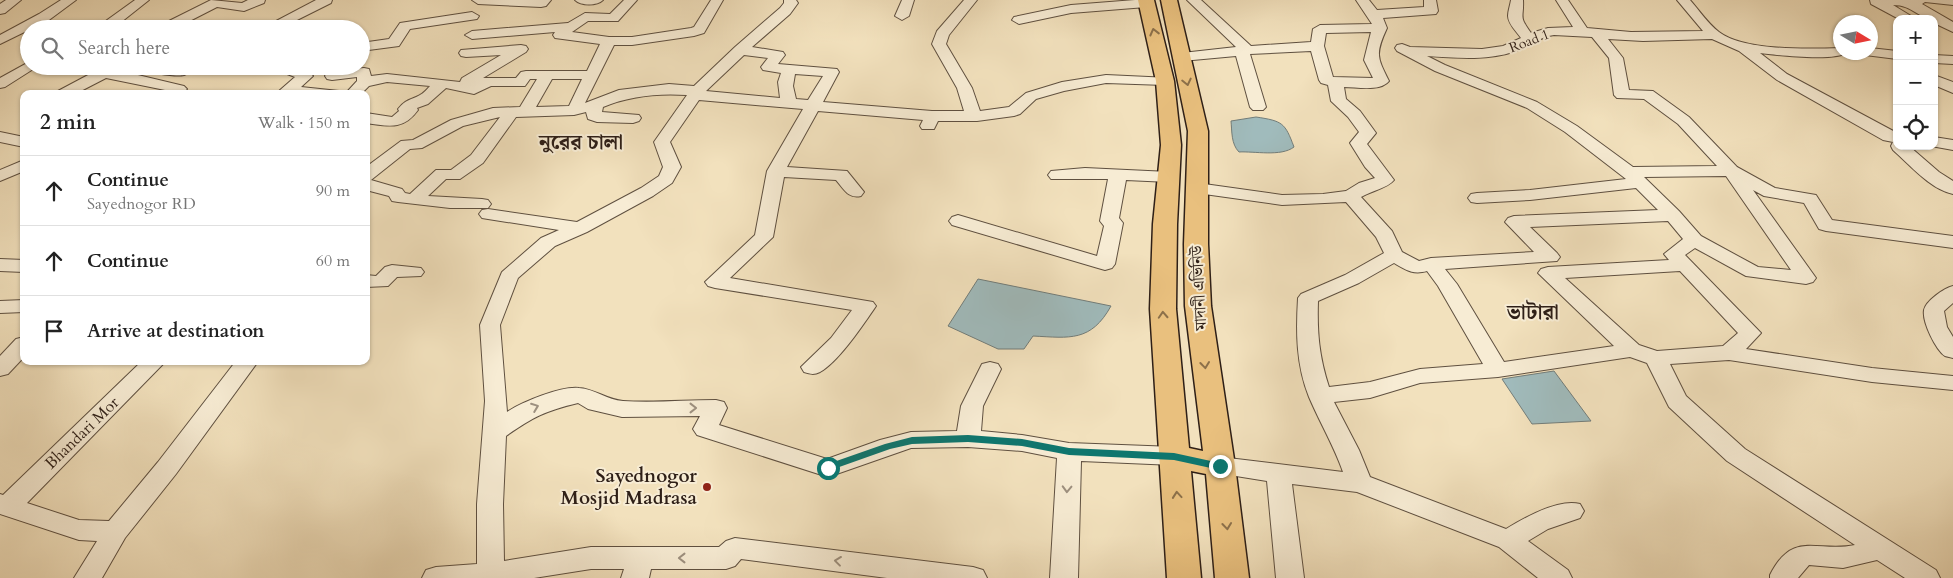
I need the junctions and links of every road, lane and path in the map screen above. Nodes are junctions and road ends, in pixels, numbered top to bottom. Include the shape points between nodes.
1 (15, 0) edge
2 (70, 0) edge
3 (143, 0) edge
4 (259, 0) edge
5 (326, 0) edge
6 (478, 0) edge
7 (545, 0) edge
8 (581, 0) edge
9 (597, 0) edge
10 (631, 0) edge
11 (717, 0) edge
12 (790, 0) edge
13 (908, 0) edge
14 (971, 0) edge
15 (1193, 0) edge
16 (1430, 0) edge
17 (1517, 0) edge
18 (1562, 0) edge
19 (1682, 0) edge
20 (1875, 0) edge
21 (1928, 0) edge
22 (1154, 1) edge
23 (1908, 1) junction
24 (1953, 1) edge
25 (0, 10) edge
26 (1902, 15) edge
27 (472, 16) junction
28 (902, 16) dead end
29 (38, 20) edge
30 (116, 20) edge
31 (181, 20) edge
32 (286, 20) edge
33 (1019, 20) dead end
34 (0, 24) edge
35 (20, 25) edge
36 (570, 27) junction
37 (1953, 28) edge
38 (20, 30) edge
39 (1381, 33) edge
40 (1590, 33) junction
41 (1938, 33) edge
42 (472, 35) junction
43 (1714, 35) junction
44 (0, 40) edge
45 (1953, 40) edge
46 (609, 41) junction
47 (1530, 41) junction
48 (370, 46) edge
49 (1317, 46) junction
50 (1744, 48) junction
51 (740, 50) junction
52 (1245, 51) junction
53 (1833, 52) edge
54 (1878, 53) edge
55 (1893, 55) edge
56 (1182, 57) junction
57 (1938, 59) edge
58 (1953, 60) edge
59 (790, 69) junction
60 (20, 72) edge
61 (92, 75) edge
62 (120, 75) edge
63 (303, 75) edge
64 (364, 75) edge
65 (548, 75) junction
66 (592, 75) junction
67 (1165, 81) junction
68 (1938, 81) edge
69 (364, 82) junction
70 (1335, 82) junction
71 (443, 83) junction
72 (0, 84) edge
73 (459, 86) junction
74 (1953, 88) edge
75 (69, 90) edge
76 (177, 90) edge
77 (288, 90) edge
78 (356, 90) edge
79 (697, 93) junction
80 (789, 104) junction
81 (595, 105) junction
82 (812, 106) junction
83 (1258, 107) dead end
84 (574, 110) junction
85 (519, 111) junction
86 (975, 116) junction
87 (633, 118) dead end
88 (370, 119) edge
89 (0, 137) edge
90 (1893, 139) edge
91 (20, 141) edge
92 (1938, 143) edge
93 (1953, 145) edge
94 (1906, 150) edge
95 (20, 167) edge
96 (776, 171) junction
97 (1732, 171) junction
98 (370, 173) edge
99 (1118, 174) junction
100 (1057, 175) dead end
101 (0, 176) edge
102 (1169, 177) junction
103 (1634, 178) junction
104 (370, 185) edge
105 (1197, 188) junction
106 (1953, 189) edge
107 (855, 192) dead end
108 (1351, 196) junction
109 (1477, 198) dead end
110 (413, 200) junction
111 (1673, 215) junction
112 (958, 221) dead end
113 (580, 228) junction
114 (1694, 240) junction
115 (1953, 242) edge
116 (1394, 255) junction
117 (1431, 264) junction
118 (0, 265) edge
119 (1686, 265) junction
120 (20, 266) edge
121 (414, 272) dead end
122 (370, 282) edge
123 (1953, 292) edge
124 (20, 306) edge
125 (0, 307) edge
126 (20, 344) edge
127 (20, 347) edge
128 (0, 348) edge
129 (1632, 350) junction
130 (1953, 351) edge
131 (1729, 353) junction
132 (1656, 358) junction
133 (151, 365) edge
134 (244, 365) edge
135 (812, 367) dead end
136 (0, 369) edge
137 (990, 369) dead end
138 (1498, 370) junction
139 (1953, 383) edge
140 (1320, 396) junction
141 (494, 433) junction
142 (968, 438) junction
143 (1069, 452) junction
144 (1174, 456) junction
145 (1220, 466) junction
146 (1279, 474) junction
147 (1360, 483) junction
148 (4, 504) edge
149 (1571, 512) dead end
150 (116, 531) junction
151 (1508, 540) junction
152 (1880, 549) junction
153 (638, 568) edge
154 (491, 574) junction
155 (88, 578) edge
156 (436, 578) edge
157 (973, 578) edge
158 (1064, 578) edge
159 (1184, 578) edge
160 (1232, 578) edge
161 (1290, 578) edge
162 (1558, 578) edge
163 (1784, 578) edge
164 (1926, 578) edge

1 - 25 street
2 - 29 street
3 - 30 street
4 - 31 street via 244,7 215,3
5 - 32 street
6 - 7 street via 541,3
6 - 27 street
8 - 9 street
10 - 36 street via 613,18 585,17
11 - 46 street via 699,30 694,32
12 - 51 street via 785,11
13 - 28 street
14 - 86 street via 942,34 939,44 972,102
15 - 52 street
16 - 39 street via 1431,11
17 - 47 street via 1515,21
18 - 40 street
19 - 43 street
20 - 23 street
20 - 26 street
21 - 23 street
21 - 24 street
22 - 33 street via 1071,9
22 - 56 main road, মাদানী এভিনিউ
67 -> 22 main road, মাদানী এভিনিউ
23 - 37 street
27 - 42 street
27 - 48 street via 405,26 394,44
34 - 35 street
36 - 42 street
36 - 46 street via 560,35
38 - 44 street
39 - 47 street, Road 1 via 1452,54 1506,50
39 - 49 street via 1320,29
39 - 70 street via 1371,60 1382,81
39 - 103 street via 1440,68 1532,105 1571,129
40 - 43 street, Road 1
40 - 47 street, Road 1 via 1554,31
40 - 97 street via 1616,58 1622,95 1648,94 1688,124
41 - 45 street
42 - 73 street via 464,57 521,49
43 - 50 street
46 - 66 street
49 - 52 street
49 - 70 street via 1326,80
50 - 53 street
50 - 90 street via 1782,77
51 - 59 street via 778,55 768,67
51 - 79 street
52 - 56 street
52 - 83 street
54 - 55 street
56 -> 105 main road, মাদানী এভিনিউ via 1198,131
57 - 58 street
59 - 80 street via 784,86
59 - 82 street via 832,72
60 - 72 street
61 - 75 street
62 - 76 street
63 - 77 street via 306,76
64 - 69 street
65 - 66 street
65 - 73 street via 526,76 520,83 488,81 474,89
65 - 85 street
66 - 84 street
67 - 86 street via 1106,80 1062,87 1031,96 1014,111
67 - 102 main road, মাদানী এভিনিউ via 1171,145
68 - 74 street
69 - 71 street via 387,78
69 - 78 street
70 - 108 street via 1339,101 1368,133 1358,143 1385,180
71 - 73 street
71 - 88 street via 423,101 416,101 406,109 410,110 395,122
79 - 80 street
79 - 81 street via 669,89 619,95
79 - 113 street via 662,142 672,167 666,179
80 - 82 street
81 - 84 street
81 - 87 street via 594,116
82 - 86 street via 930,121
82 - 96 street
84 - 85 street
85 - 98 street via 493,113 457,123 416,145 407,144
85 - 110 street via 477,159 454,175 442,174
89 - 91 street
92 - 93 street
94 - 106 street via 1933,176
95 - 101 street
96 - 107 street via 841,175
96 - 135 street via 764,237 715,282 866,306 839,343
97 - 103 street
97 - 114 street via 1806,278 1753,272
97 - 115 street via 1770,192 1810,199 1826,225
99 - 100 street
99 - 102 street
99 - 112 street via 1109,221 1114,223 1106,264
144 -> 102 main road, মাদানী এভিনিউ via 1163,309
103 - 109 street
103 - 111 street
104 - 110 street
105 - 108 street via 1282,200
105 -> 145 main road, মাদানী এভিনিউ via 1198,306
108 - 116 street via 1385,235
110 - 113 street via 485,209
111 - 114 street
111 - 117 street via 1514,222 1550,256
113 - 141 street via 548,242 509,276 490,325 496,401
114 - 119 street via 1674,254
116 - 117 street via 1417,268
116 - 140 street via 1344,285 1308,298 1306,334
117 - 138 street
118 - 120 street
119 - 129 street via 1548,273
119 - 131 street via 1750,333
121 - 122 street via 392,271 381,282
123 - 130 street via 1934,309 1933,319
124 - 125 street
126 - 128 street
127 - 136 street
129 - 132 street
129 - 138 street
131 - 132 street
131 - 139 street via 1872,375
132 - 152 street via 1677,401 1736,456
133 - 148 street, Bhandari Mor
134 - 150 street
137 - 142 street via 972,406
138 - 140 street via 1420,376 1370,390
140 - 147 street via 1348,450
141 -> 142 street via 525,411 578,395 622,409 716,408 705,429 828,468 912,440
141 - 154 street
142 - 143 street
143 - 144 street
143 -> 158 street
144 - 145 main road
159 -> 144 main road, মাদানী এভিনিউ
145 - 146 street
145 -> 160 main road, মাদানী এভিনিউ
146 - 147 street
146 - 161 street
147 - 151 street
148 - 150 street via 79,530
149 - 151 street via 1539,522
150 - 155 street
151 - 162 street
152 - 163 street via 1839,558 1810,553 1796,558
152 - 164 street
153 - 154 street via 591,558
157 -> 153 street via 735,548 726,558
154 - 156 street

